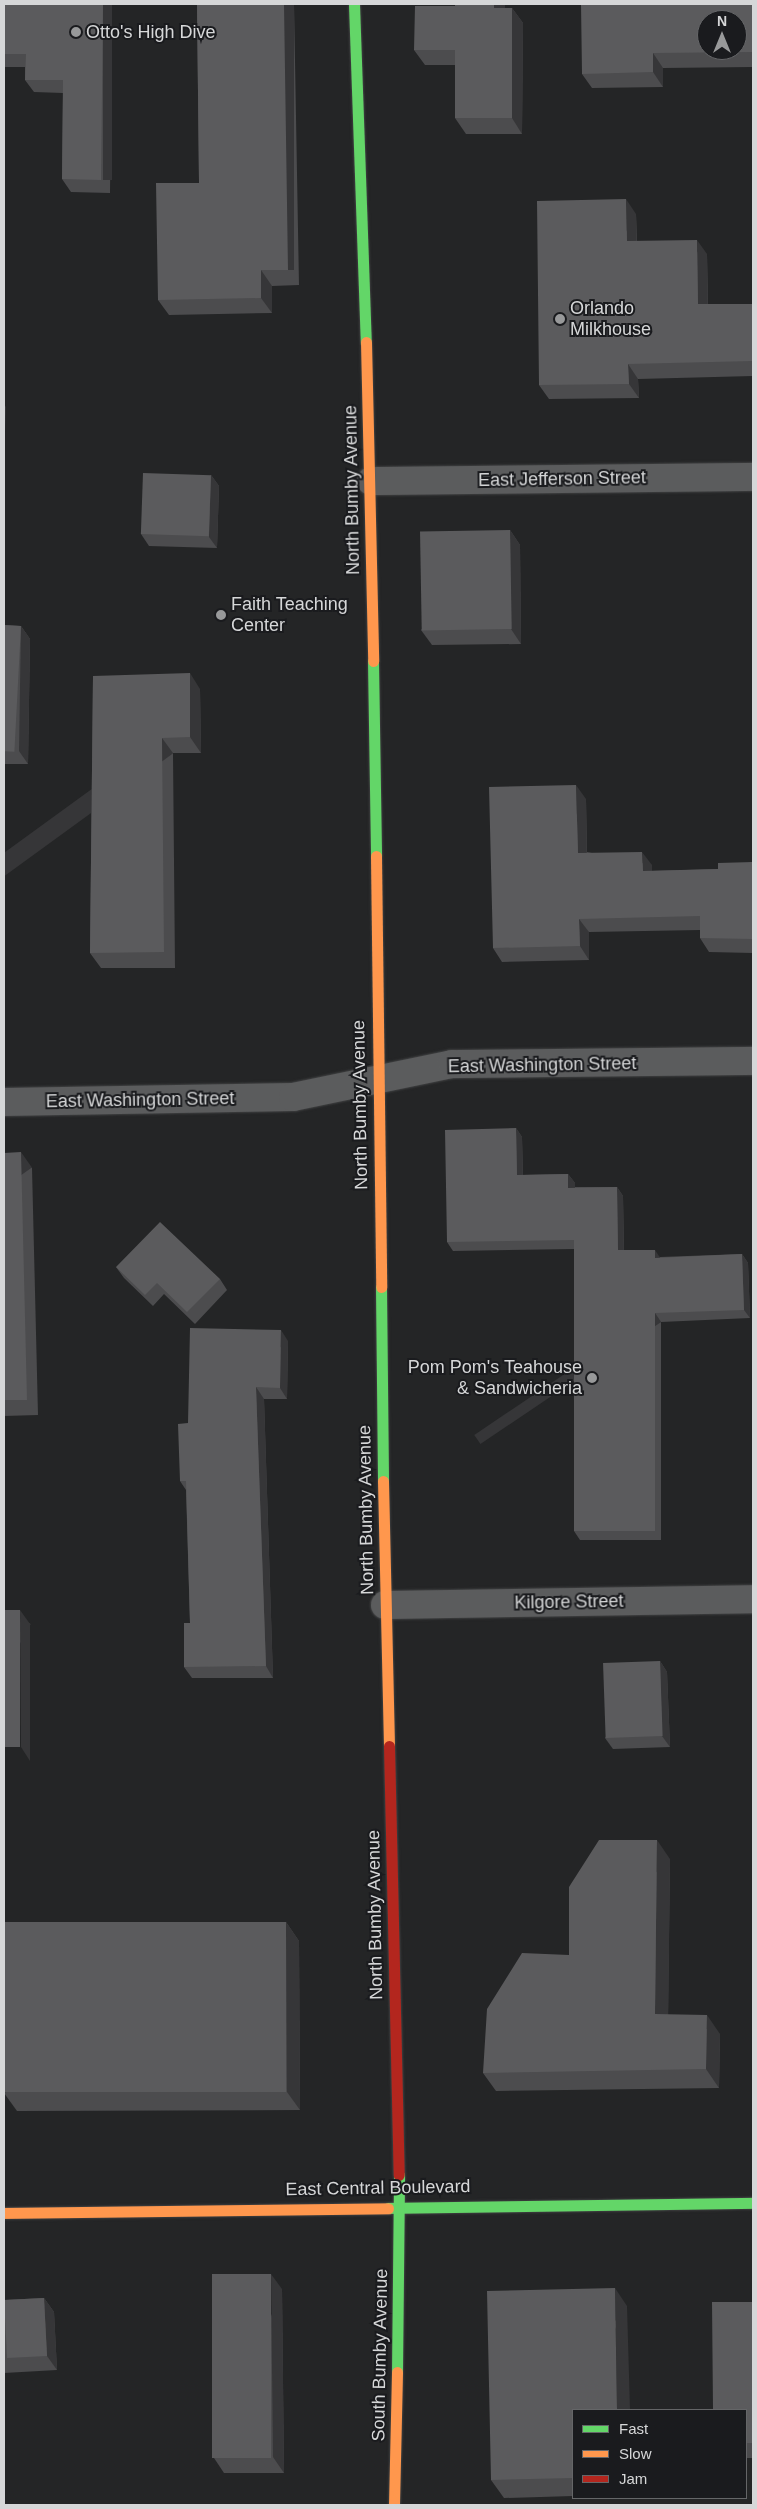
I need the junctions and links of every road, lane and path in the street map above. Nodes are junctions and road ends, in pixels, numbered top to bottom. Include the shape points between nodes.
1 (354, 4) edge
2 (753, 476) edge
3 (371, 481) junction
4 (753, 1061) edge
5 (377, 1080) junction
6 (4, 1102) edge
7 (753, 1600) edge
8 (385, 1605) junction
9 (753, 2203) edge
10 (400, 2206) junction
11 (4, 2212) edge
12 (394, 2505) edge

1 - 3 street, North Bumby Avenue
2 - 3 street, East Jefferson Street
3 - 5 street, North Bumby Avenue
4 - 5 street, East Washington Street via 452,1064
5 - 6 street, East Washington Street via 293,1097
5 - 8 street, North Bumby Avenue
7 - 8 street, Kilgore Street
8 - 10 street, North Bumby Avenue
9 - 10 street, East Central Boulevard
10 - 11 street, East Central Boulevard
10 - 12 street, South Bumby Avenue

